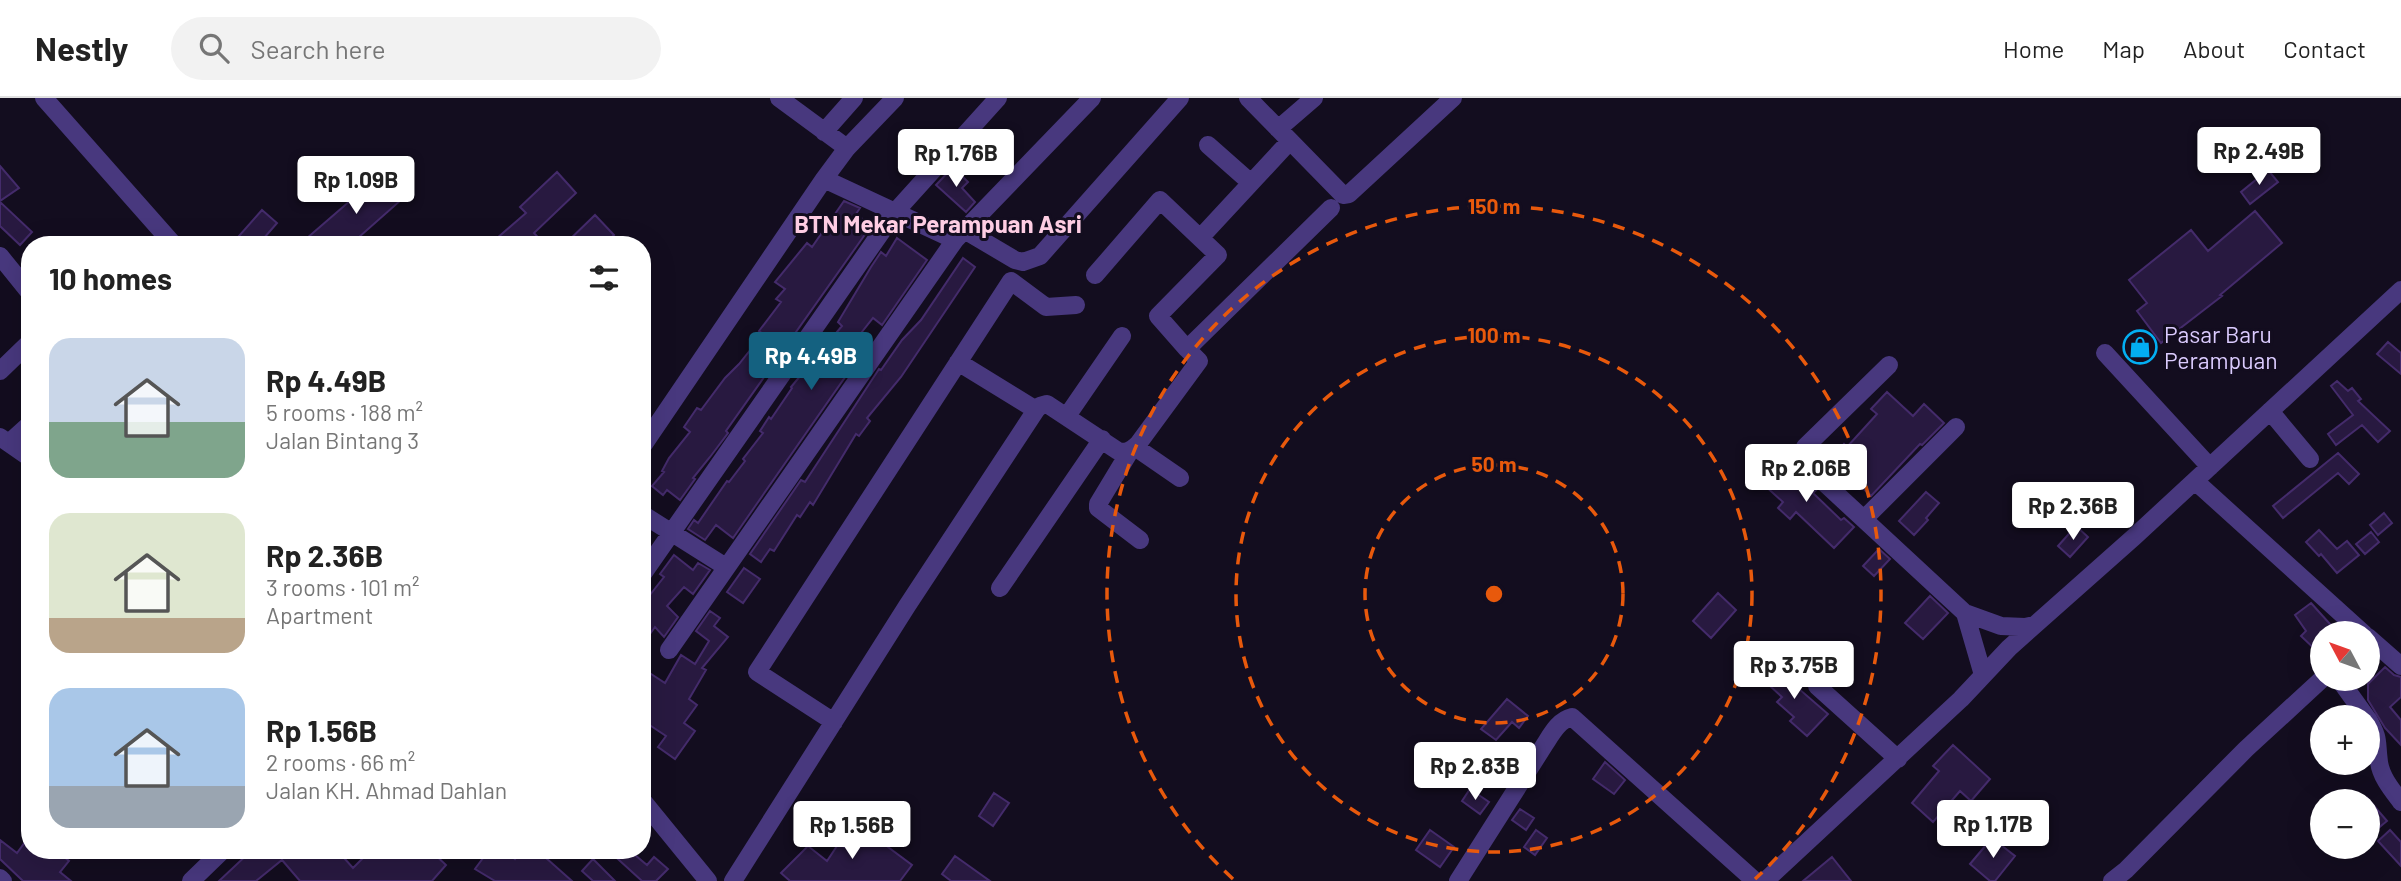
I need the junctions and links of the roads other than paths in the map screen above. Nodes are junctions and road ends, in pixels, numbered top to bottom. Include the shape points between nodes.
1 (44, 98) edge
2 (779, 98) edge
3 (854, 98) edge
4 (895, 98) edge
5 (998, 98) edge
6 (1092, 98) edge
7 (1180, 98) edge
8 (1248, 98) edge
9 (1314, 98) edge
10 (1453, 98) edge
11 (824, 132) junction
12 (1284, 135) junction
13 (1208, 145) dead end
14 (847, 148) junction
15 (824, 179) junction
16 (1251, 183) junction
17 (1332, 208) dead end
18 (896, 211) junction
19 (166, 236) edge
20 (961, 236) junction
21 (1200, 238) junction
22 (1, 262) edge
23 (1095, 275) dead end
24 (21, 283) edge
25 (2401, 290) edge
26 (1076, 305) dead end
27 (1122, 337) dead end
28 (1187, 349) junction
29 (21, 351) edge
30 (2105, 353) dead end
31 (958, 362) junction
32 (1889, 365) dead end
33 (0, 371) edge
34 (1036, 410) junction
35 (2270, 411) junction
36 (1067, 416) junction
37 (1956, 427) dead end
38 (21, 430) edge
39 (651, 434) edge
40 (1102, 439) junction
41 (4, 440) edge
42 (1132, 449) junction
43 (21, 452) edge
44 (2310, 459) dead end
45 (2210, 467) junction
46 (1180, 478) dead end
47 (2195, 481) junction
48 (1865, 518) junction
49 (651, 520) edge
50 (671, 532) junction
51 (1140, 540) dead end
52 (651, 562) edge
53 (726, 567) junction
54 (1000, 588) dead end
55 (1965, 613) junction
56 (2350, 621) edge
57 (2035, 625) junction
58 (2380, 648) edge
59 (669, 650) dead end
60 (2401, 666) edge
61 (1983, 675) junction
62 (1817, 686) dead end
63 (2310, 690) edge
64 (834, 722) junction
65 (1898, 759) junction
66 (2380, 765) edge
67 (2401, 802) edge
68 (651, 811) edge
69 (214, 859) edge
70 (191, 881) edge
71 (708, 881) edge
72 (733, 881) edge
73 (1458, 881) edge
74 (1755, 881) edge
75 (1765, 881) edge
76 (2112, 881) edge

1 - 19 street
2 - 11 street
3 - 11 street
4 - 14 street
5 - 18 street
6 - 20 street
7 - 20 street via 1040,256 1015,260
8 - 12 street
9 - 12 street
10 - 12 street via 1349,194 1343,195
11 - 14 street
12 - 16 street
13 - 16 street
14 - 15 street
15 - 18 street
15 - 39 street
16 - 21 street
17 - 28 street
18 - 20 street
18 - 50 street
20 - 53 street
21 - 23 street via 1160,200
21 - 28 street via 1218,255 1158,316
22 - 24 street
25 - 35 street
26 - 31 street via 1046,307 1011,281
27 - 36 street
28 - 42 street via 1199,361
29 - 33 street
30 - 45 street
31 - 34 street
31 - 64 street via 757,672
32 - 48 street via 1805,447 1801,457
34 - 36 street via 1047,404
34 - 64 street
35 - 44 street
35 - 45 street
36 - 40 street
37 - 48 street
38 - 41 street
40 - 42 street via 1123,453
40 - 54 street
41 - 43 street
42 - 46 street
42 - 51 street via 1098,508
45 - 47 street
47 - 56 street
47 - 57 street
48 - 55 street
49 - 50 street
50 - 52 street
50 - 53 street
53 - 59 street
55 - 57 street via 2001,626
55 - 61 street
57 - 61 street
58 - 60 street
61 - 65 street
62 - 65 street
63 - 76 street
64 - 72 street
65 - 75 street
66 - 67 street
68 - 71 street
69 - 70 street
73 - 74 street via 1558,725 1572,717

